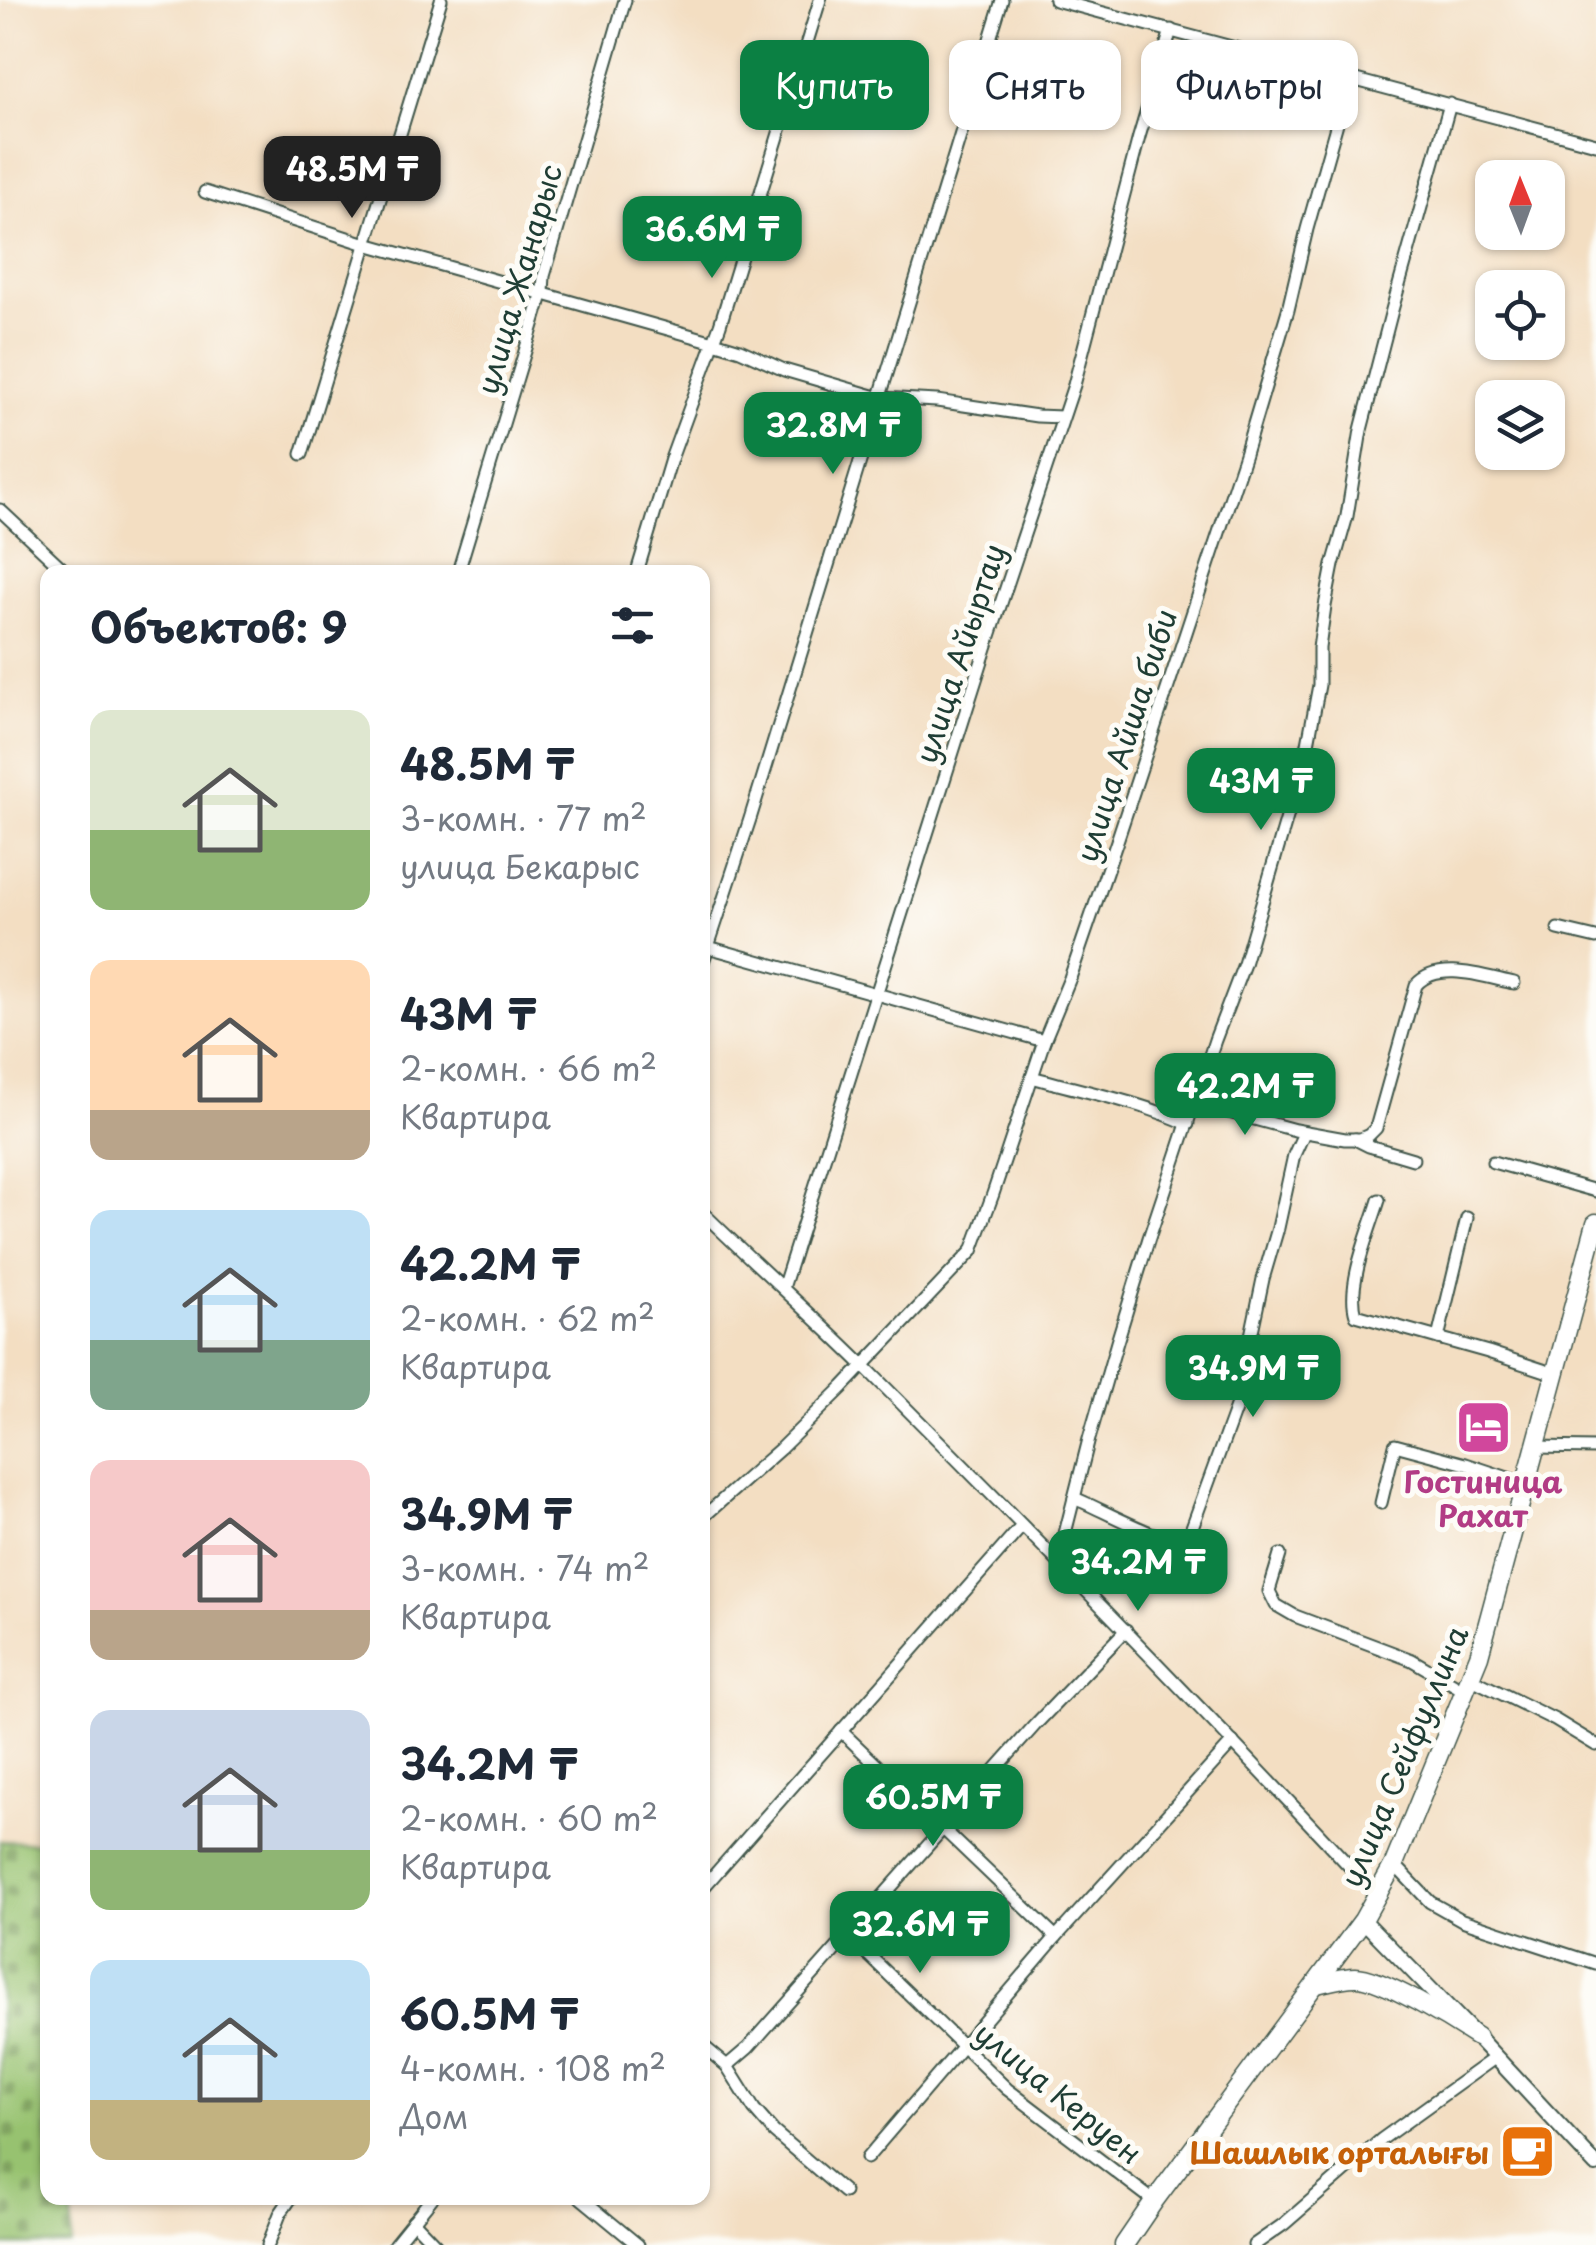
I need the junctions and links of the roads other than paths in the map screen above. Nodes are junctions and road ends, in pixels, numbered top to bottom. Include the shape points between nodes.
1 (441, 0) edge
2 (625, 0) edge
3 (820, 0) edge
4 (1002, 0) edge
5 (1056, 0) edge
6 (1171, 30) junction
7 (1209, 40) edge
8 (1358, 79) edge
9 (1450, 104) junction
10 (1335, 130) edge
11 (1596, 144) edge
12 (204, 192) dead end
13 (366, 244) junction
14 (542, 292) junction
15 (714, 342) junction
16 (880, 398) junction
17 (1062, 417) junction
18 (302, 454) dead end
19 (0, 510) edge
20 (59, 565) edge
21 (460, 565) edge
22 (639, 565) edge
23 (1558, 929) dead end
24 (1596, 938) edge
25 (710, 941) edge
26 (710, 948) edge
27 (1514, 983) dead end
28 (878, 994) junction
29 (1044, 1041) junction
30 (1032, 1077) junction
31 (1195, 1103) junction
32 (1188, 1124) junction
33 (1304, 1132) junction
34 (1355, 1139) junction
35 (1412, 1159) dead end
36 (1493, 1162) dead end
37 (1596, 1192) edge
38 (1379, 1200) dead end
39 (1467, 1218) dead end
40 (710, 1220) edge
41 (1596, 1223) edge
42 (783, 1288) junction
43 (1438, 1338) junction
44 (864, 1366) junction
45 (1555, 1374) junction
46 (1535, 1447) junction
47 (1596, 1448) edge
48 (1526, 1484) junction
49 (1074, 1498) junction
50 (1381, 1503) dead end
51 (710, 1511) edge
52 (1022, 1526) junction
53 (1280, 1555) dead end
54 (1058, 1561) junction
55 (1126, 1630) junction
56 (1468, 1684) junction
57 (841, 1731) junction
58 (1232, 1742) junction
59 (1596, 1745) edge
60 (942, 1830) junction
61 (1394, 1864) junction
62 (710, 1880) edge
63 (1377, 1896) junction
64 (1364, 1920) junction
65 (848, 1935) junction
66 (1056, 1937) junction
67 (1596, 1964) edge
68 (1316, 1984) junction
69 (1477, 2037) junction
70 (962, 2047) junction
71 (710, 2052) edge
72 (1496, 2057) junction
73 (727, 2066) junction
74 (867, 2158) dead end
75 (1596, 2165) edge
76 (844, 2192) dead end
77 (1154, 2200) junction
78 (286, 2205) edge
79 (426, 2205) edge
80 (589, 2205) edge
81 (412, 2221) junction
82 (268, 2245) edge
83 (394, 2245) edge
84 (436, 2245) edge
85 (638, 2245) edge
86 (1124, 2245) edge
87 (1254, 2245) edge

1 - 13 street
2 - 14 street, улица Жанарыс
3 - 15 street
4 - 16 street
5 - 6 street
6 - 7 street
6 - 17 street, улица Айыртау
8 - 9 street
9 - 11 street
9 - 31 street via 1361,430 1325,606 1307,749
10 - 29 street, улица Айша биби via 1256,417 1117,842
12 - 13 street
13 - 14 street
13 - 18 street
14 - 15 street
14 - 21 street, улица Жанарыс
15 - 16 street
15 - 22 street
16 - 17 street
16 - 25 street
17 - 28 street, улица Айыртау
19 - 20 street
23 - 24 street
26 - 28 street
27 - 34 street via 1451,972 1424,976 1376,1128
28 - 29 street
28 - 42 street, улица Айыртау
29 - 30 street, улица Айша биби
30 - 32 street
30 - 44 street, улица Айша биби via 972,1251
31 - 32 street
31 - 33 street
32 - 49 street
33 - 34 street
33 - 49 street via 1262,1279 1236,1407 1186,1538 1163,1538
34 - 35 street
36 - 37 street
38 - 43 street via 1357,1275 1356,1315
39 - 43 street
40 - 42 street
41 - 45 main road, улица Сейфуллина
42 - 44 street
43 - 45 street
44 - 51 street, улица Айша биби
44 - 52 street
45 - 46 main road, улица Сейфуллина
46 - 47 street
46 - 48 main road, улица Сейфуллина
48 - 50 street via 1394,1445
48 - 56 main road, улица Сейфуллина
49 - 54 street
52 - 54 street
52 - 57 street
53 - 56 street via 1268,1592 1276,1606
54 - 55 street
55 - 58 street
55 - 60 street
56 - 59 street
56 - 61 main road, улица Сейфуллина
57 - 60 street
57 - 62 street
58 - 63 street
58 - 66 street
60 - 65 street
60 - 66 street
61 - 63 main road, улица Сейфуллина
61 - 67 street via 1430,1902 1462,1920
63 - 64 main road, улица Сейфуллина
64 - 68 main road, улица Сейфуллина
64 - 69 street
65 - 70 street, улица Керуен
65 - 73 street
66 - 70 street
68 - 69 main road via 1368,1979
68 - 77 main road, улица Сейфуллина
69 - 72 street
70 - 74 street
70 - 77 street, улица Керуен
71 - 73 street
72 - 75 street
72 - 87 street
73 - 76 street via 774,2132
77 - 86 main road, улица Сейфуллина
78 - 82 street
79 - 81 street
80 - 85 street
81 - 83 street
81 - 84 street

